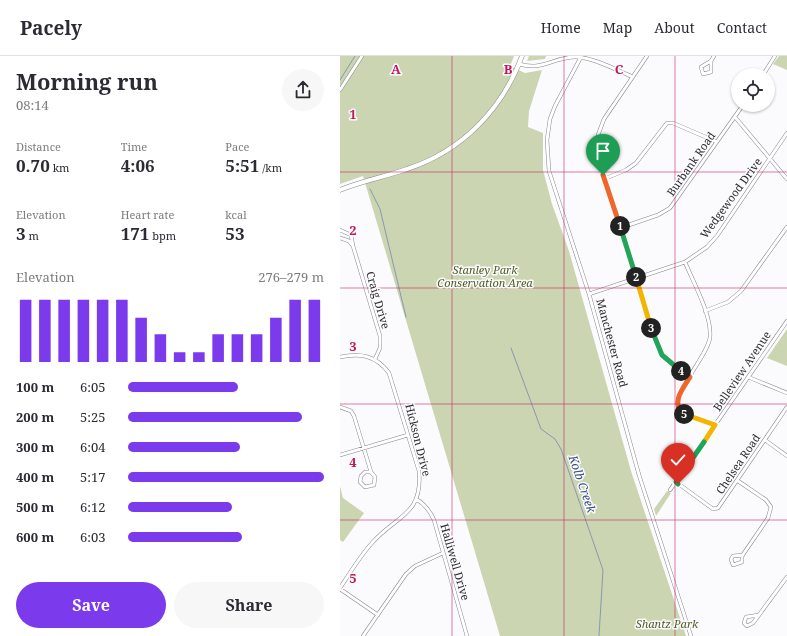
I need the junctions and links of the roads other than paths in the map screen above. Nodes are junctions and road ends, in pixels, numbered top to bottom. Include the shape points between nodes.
1 (362, 56) edge
2 (522, 56) edge
3 (647, 56) edge
4 (714, 56) edge
5 (775, 56) edge
6 (581, 57) junction
7 (711, 61) junction
8 (519, 64) junction
9 (767, 68) edge
10 (633, 77) junction
11 (340, 90) edge
12 (738, 112) edge
13 (734, 117) junction
14 (787, 133) edge
15 (717, 142) junction
16 (770, 158) junction
17 (604, 179) junction
18 (787, 179) edge
19 (340, 190) edge
20 (787, 227) edge
21 (620, 228) junction
22 (340, 230) edge
23 (340, 238) edge
24 (353, 246) junction
25 (685, 262) junction
26 (637, 278) junction
27 (589, 294) junction
28 (705, 311) junction
29 (787, 321) edge
30 (340, 358) edge
31 (375, 359) junction
32 (690, 377) junction
33 (748, 377) junction
34 (787, 393) edge
35 (340, 407) edge
36 (787, 407) edge
37 (715, 425) junction
38 (408, 435) junction
39 (765, 440) junction
40 (364, 448) junction
41 (340, 455) edge
42 (787, 456) edge
43 (371, 472) junction
44 (738, 481) junction
45 (676, 482) junction
46 (670, 490) dead end
47 (416, 499) junction
48 (443, 553) junction
49 (742, 555) dead end
50 (787, 576) edge
51 (340, 588) edge
52 (378, 615) junction
53 (759, 615) junction
54 (363, 636) edge
55 (467, 636) edge
56 (691, 636) edge

1 - 11 street
2 - 8 main road
3 - 10 street
4 - 7 street
5 - 9 street
6 - 8 street via 566,58 536,67
6 - 10 street
6 - 27 street, Manchester Road via 554,106 547,140 547,157 555,191
7 - 7 street via 701,67 703,74 710,72
8 - 19 main road via 498,102 461,142 427,162
10 - 17 street via 604,119 598,135 597,155
12 - 13 street, Burbank Road
13 - 15 street, Burbank Road
13 - 16 street
14 - 16 street, Wedgewood Drive
15 - 17 street via 673,123 667,123 636,163
15 - 21 street, Burbank Road via 670,208 658,215
16 - 18 street
16 - 25 street, Wedgewood Drive via 717,236 707,247
17 - 21 street
20 - 28 street via 741,292 728,302
21 - 26 street
22 - 24 street, Craig Drive via 351,235
23 - 24 street via 349,241
24 - 31 street, Craig Drive via 380,336 380,348
25 - 26 street, Wedgewood Drive
25 - 28 street
26 - 27 street, Wedgewood Drive
26 - 32 street via 659,349 672,365
27 - 56 street, Manchester Road via 639,475
28 - 32 street via 710,326 710,339
29 - 33 street, Belleview Avenue
30 - 31 street via 360,354
31 - 38 street, Hickson Drive via 383,364 391,378
32 - 37 street via 678,398 678,409 684,414
33 - 34 street
33 - 37 street, Belleview Avenue
35 - 40 street via 350,411 354,416
36 - 39 street, Chelsea Road
37 - 45 street, Belleview Avenue
38 - 40 street
38 - 47 street, Hickson Drive via 419,471
39 - 42 street
39 - 44 street, Chelsea Road
40 - 41 street
40 - 43 street
43 - 43 street via 365,472 361,476 360,482 365,487 371,487 375,482 375,476
44 - 45 street, Chelsea Road via 715,509
44 - 49 street via 766,500 771,507 768,518
45 - 46 street, Belleview Avenue
47 - 48 street, Halliwell Drive via 430,512
47 - 51 street, Hickson Drive via 404,516 373,541
48 - 52 street via 414,566
48 - 55 street, Halliwell Drive
50 - 53 street
51 - 52 street
52 - 54 street
53 - 53 street via 746,617 743,619 744,622 750,626

